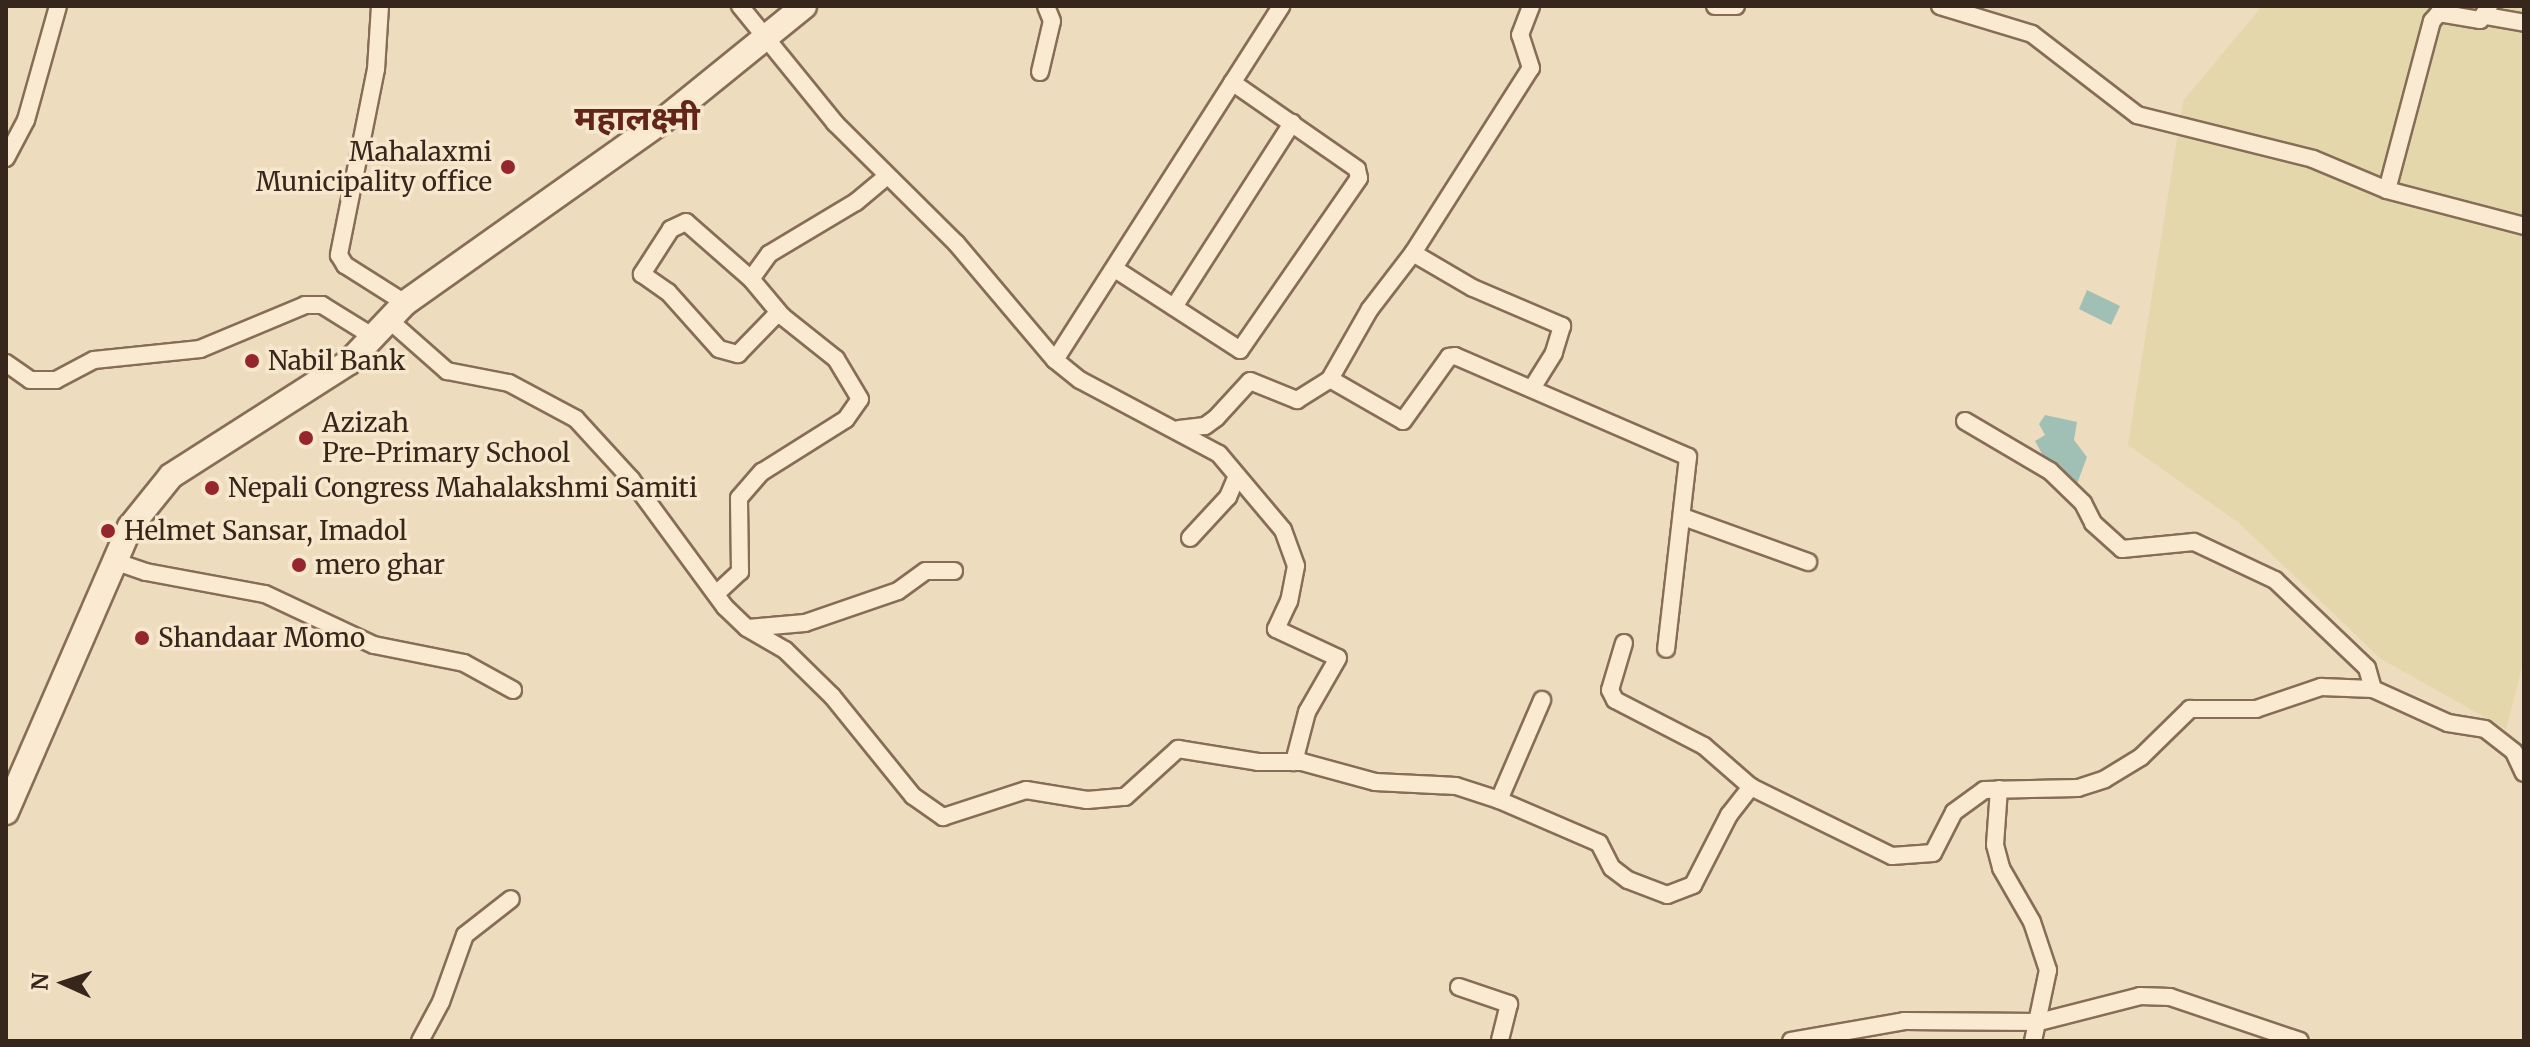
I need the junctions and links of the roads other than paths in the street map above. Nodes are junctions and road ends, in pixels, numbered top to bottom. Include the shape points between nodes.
1 (58, 6) edge
2 (380, 6) edge
3 (740, 6) edge
4 (804, 6) edge
5 (1046, 6) edge
6 (1281, 6) edge
7 (1531, 6) edge
8 (1715, 6) edge
9 (1736, 6) edge
10 (1940, 6) edge
11 (2488, 11) edge
12 (2524, 23) edge
13 (764, 39) junction
14 (1040, 72) dead end
15 (1232, 82) junction
16 (1292, 123) junction
17 (6, 158) edge
18 (887, 176) junction
19 (2387, 190) junction
20 (2524, 226) edge
21 (1413, 253) junction
22 (1115, 269) junction
23 (751, 279) junction
24 (1174, 307) junction
25 (782, 316) junction
26 (388, 319) junction
27 (1055, 360) junction
28 (6, 363) edge
29 (1330, 379) junction
30 (1533, 387) junction
31 (1965, 421) dead end
32 (1179, 429) junction
33 (1236, 478) junction
34 (1683, 517) junction
35 (1190, 538) dead end
36 (114, 561) junction
37 (1808, 562) dead end
38 (954, 571) dead end
39 (716, 594) junction
40 (747, 628) junction
41 (1624, 643) dead end
42 (1666, 649) dead end
43 (2373, 689) junction
44 (513, 690) dead end
45 (1542, 700) dead end
46 (1294, 762) junction
47 (2524, 773) edge
48 (1751, 787) junction
49 (1999, 789) junction
50 (1499, 800) junction
51 (6, 812) edge
52 (511, 899) dead end
53 (1459, 987) dead end
54 (2039, 1022) junction
55 (420, 1041) edge
56 (1500, 1041) edge
57 (1791, 1041) edge
58 (2033, 1041) edge
59 (2300, 1041) edge

1 - 17 street via 26,120
2 - 26 street via 376,69 339,255
3 - 13 street
4 - 13 main road
5 - 14 street via 1052,21
6 - 15 street
7 - 21 street via 1520,35 1531,68
8 - 9 street
10 - 19 street via 2032,34 2137,115 2313,159
11 - 12 street
11 - 19 street via 2480,20 2439,13 2432,21
13 - 18 street
13 - 26 main road via 661,122
15 - 16 street
15 - 22 street
16 - 24 street
16 - 24 street via 1357,169 1359,178 1243,348 1237,350
18 - 23 street via 856,202 769,254
18 - 27 street via 956,243
19 - 20 street
21 - 29 street via 1370,309
21 - 30 street via 1473,288 1562,326 1554,353
22 - 24 street
22 - 27 street
23 - 25 street
23 - 25 street via 686,222 671,229 642,274 668,292 719,349 738,354 775,316
25 - 39 street via 836,359 860,399 846,419 762,472 739,498 740,572
26 - 28 street via 305,305 200,349 94,360 56,380 30,380
26 - 36 main road via 349,362 171,476 130,527
26 - 39 street via 447,371 509,384 576,419 631,479
27 - 32 street via 1080,380
29 - 30 street via 1403,421 1453,356
29 - 32 street via 1297,400 1250,381 1205,426
30 - 34 street via 1688,457
31 - 43 street via 2050,471 2122,549 2194,542 2275,580 2367,668
32 - 33 street via 1219,454
33 - 35 street via 1228,497
33 - 46 street via 1283,530 1296,566 1276,629 1338,658 1315,697
34 - 37 street
34 - 42 street
36 - 44 street via 265,594 374,645 464,663
36 - 51 main road
38 - 40 street via 926,571 898,591 805,623
39 - 40 street
40 - 46 street via 785,650 832,696 913,796 943,817 1026,790 1087,800 1125,797 1178,749
41 - 48 street via 1610,690 1615,700 1704,746
43 - 47 street via 2427,716 2501,737
43 - 49 street via 2341,685 2256,709 2190,709 2141,757 2105,779 2078,788
45 - 50 street
46 - 50 street via 1375,782 1456,786
48 - 49 street via 1874,849 1922,858 1943,841 1954,812 1966,799
48 - 50 street via 1729,815 1693,885 1667,895 1612,868 1599,843
49 - 54 street via 1995,845 2001,868 2032,922 2048,970
52 - 55 street via 465,935 441,1002
53 - 56 street via 1509,1004
54 - 57 street via 1904,1021
54 - 58 street
54 - 59 street via 2140,996 2170,997

